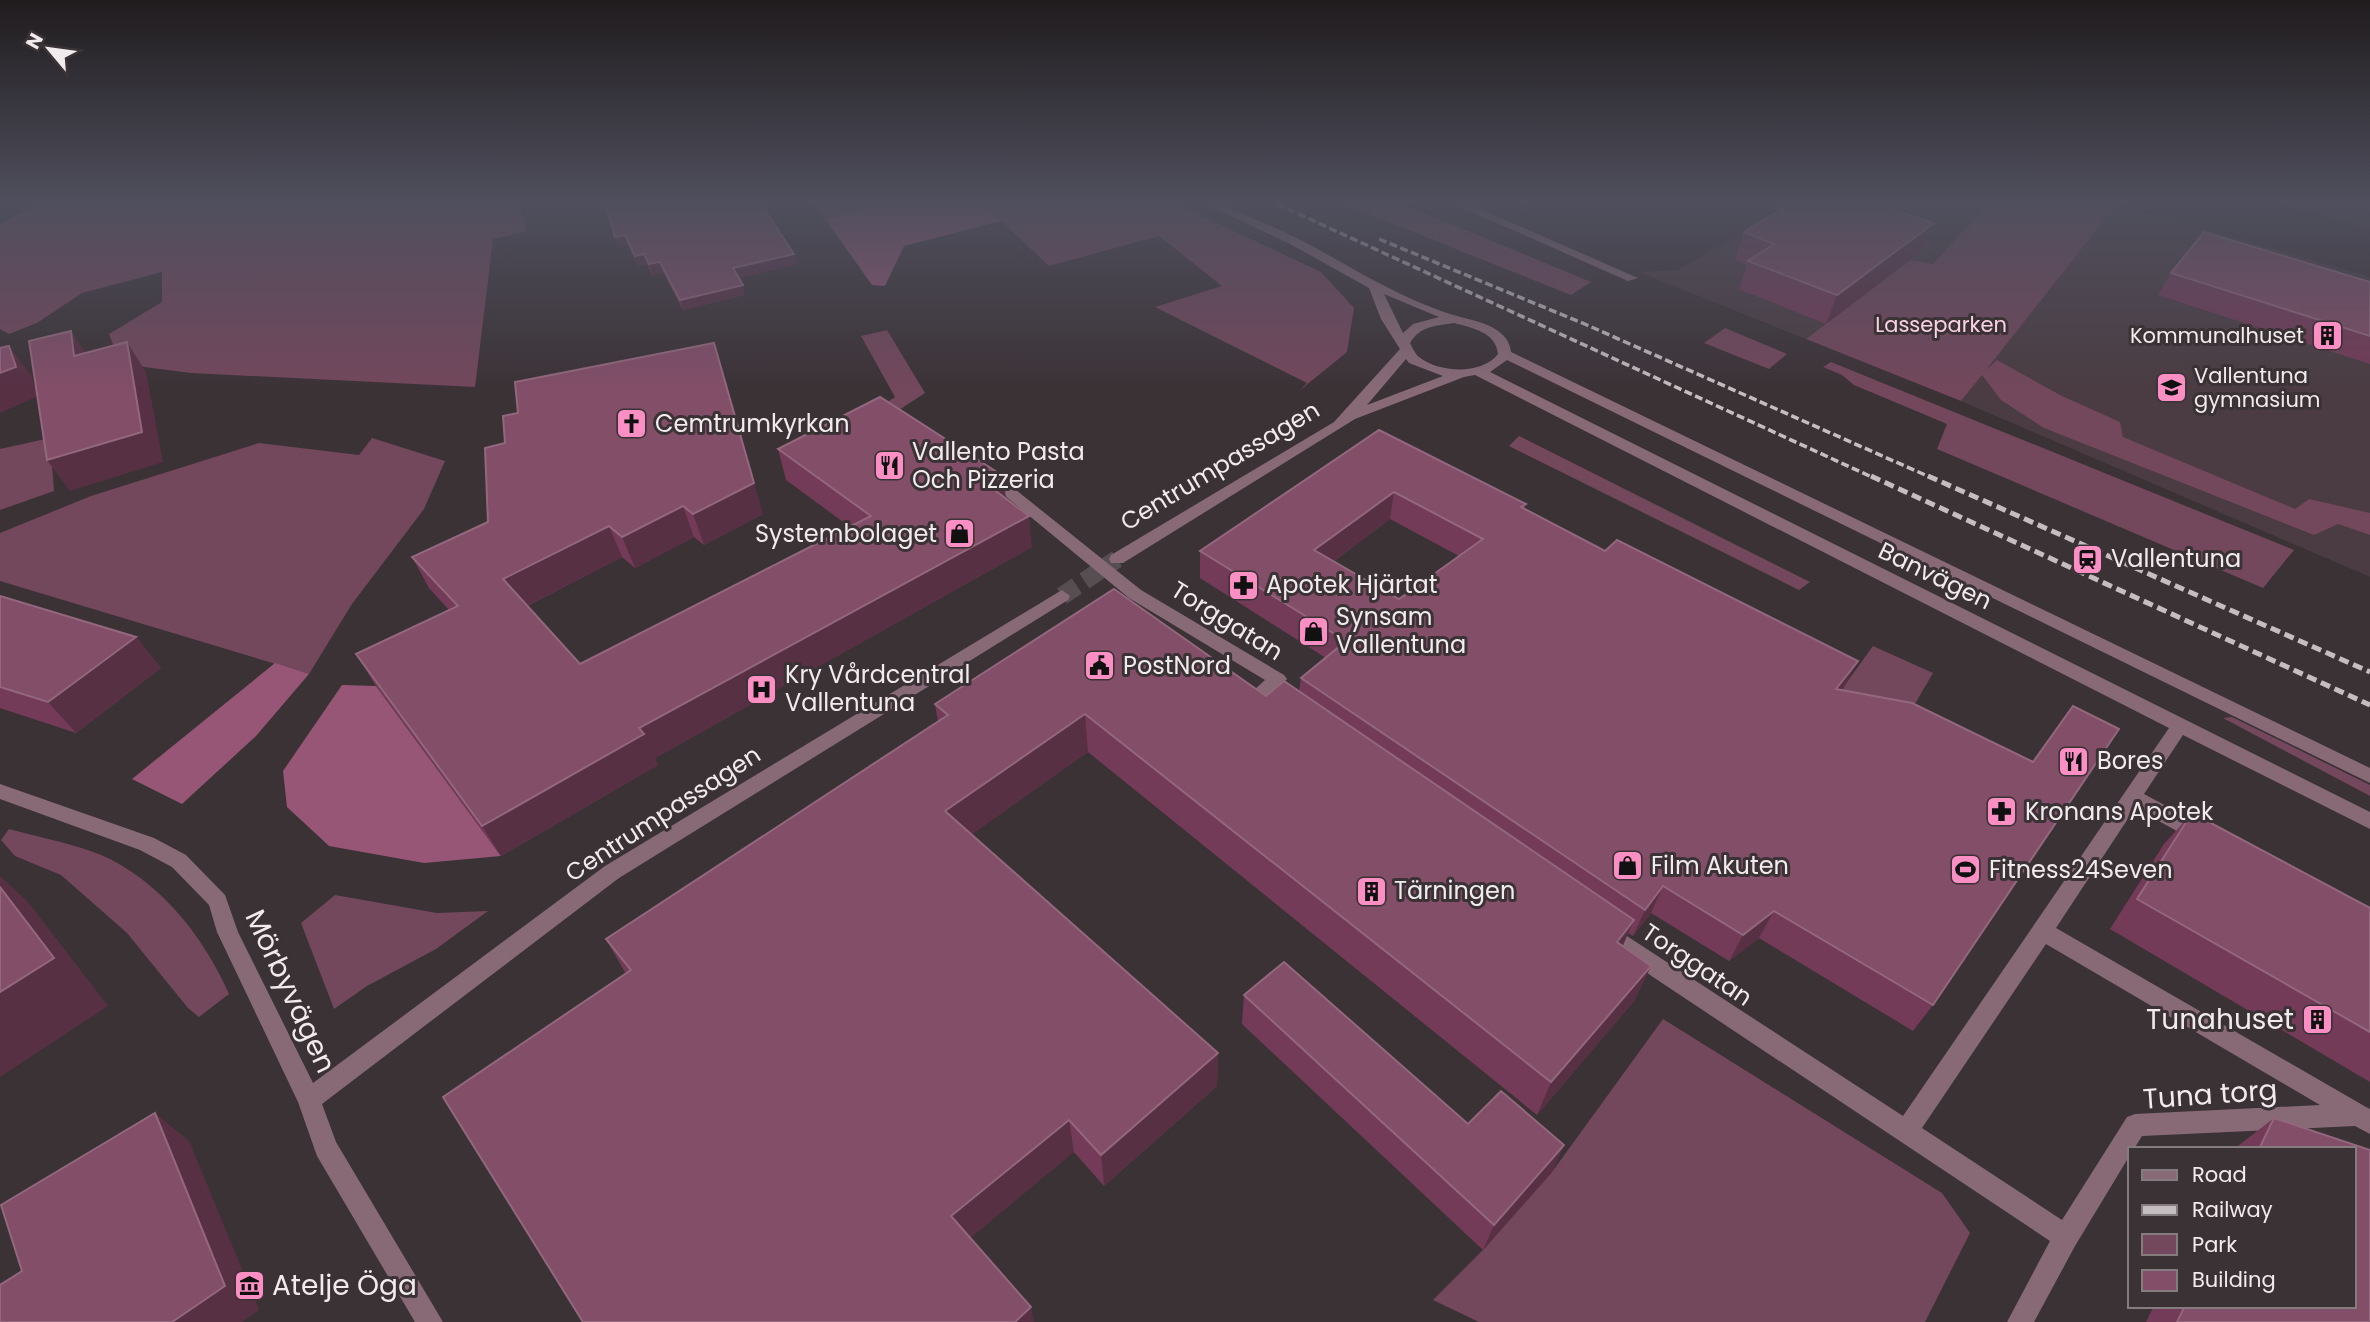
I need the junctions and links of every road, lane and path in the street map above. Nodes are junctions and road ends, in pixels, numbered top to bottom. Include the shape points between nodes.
1 (1338, 266) edge
2 (1603, 266) edge
3 (1632, 278) dead end
4 (1374, 286) junction
5 (1456, 320) junction
6 (1405, 346) junction
7 (1505, 354) junction
8 (1479, 372) junction
9 (1462, 373) junction
10 (1350, 416) junction
11 (971, 462) edge
12 (1117, 559) tunnel mouth
13 (1062, 596) tunnel mouth
14 (1295, 716) edge
15 (2182, 725) junction
16 (2370, 776) edge
17 (1, 792) edge
18 (2130, 796) junction
19 (2370, 821) edge
20 (2227, 848) edge
21 (1582, 916) edge
22 (2042, 931) junction
23 (309, 1100) junction
24 (2364, 1119) edge
25 (1908, 1129) junction
26 (2066, 1237) junction
27 (430, 1322) edge
28 (2020, 1322) edge

1 - 4 street, Banvägen
2 - 3 street
4 - 5 street, Banvägen
4 - 6 street via 1387,319
5 - 6 street, Banvägen via 1424,323 1407,333
5 - 7 street, Banvägen via 1497,335
6 - 9 street via 1414,360
6 - 10 street, Centrumpassagen
7 - 8 street
7 - 16 street, Banvägen
8 - 9 street
8 - 15 street, Banvägen
9 - 10 street, Centrumpassagen
10 - 12 street, Centrumpassagen
11 - 14 street, Torggatan via 1035,509 1135,594 1278,679 1261,692
13 - 23 street, Centrumpassagen via 612,872
15 - 18 street
15 - 19 street, Banvägen
17 - 23 street, Mörbyvägen via 146,844 179,861 218,901 228,932
18 - 20 street
18 - 22 street
21 - 25 street, Torggatan via 1708,1003
22 - 24 street, Tuna torg
22 - 25 street
23 - 27 street, Mörbyvägen via 326,1147
24 - 26 street, Tuna torg via 2135,1125
25 - 26 street
26 - 28 street

